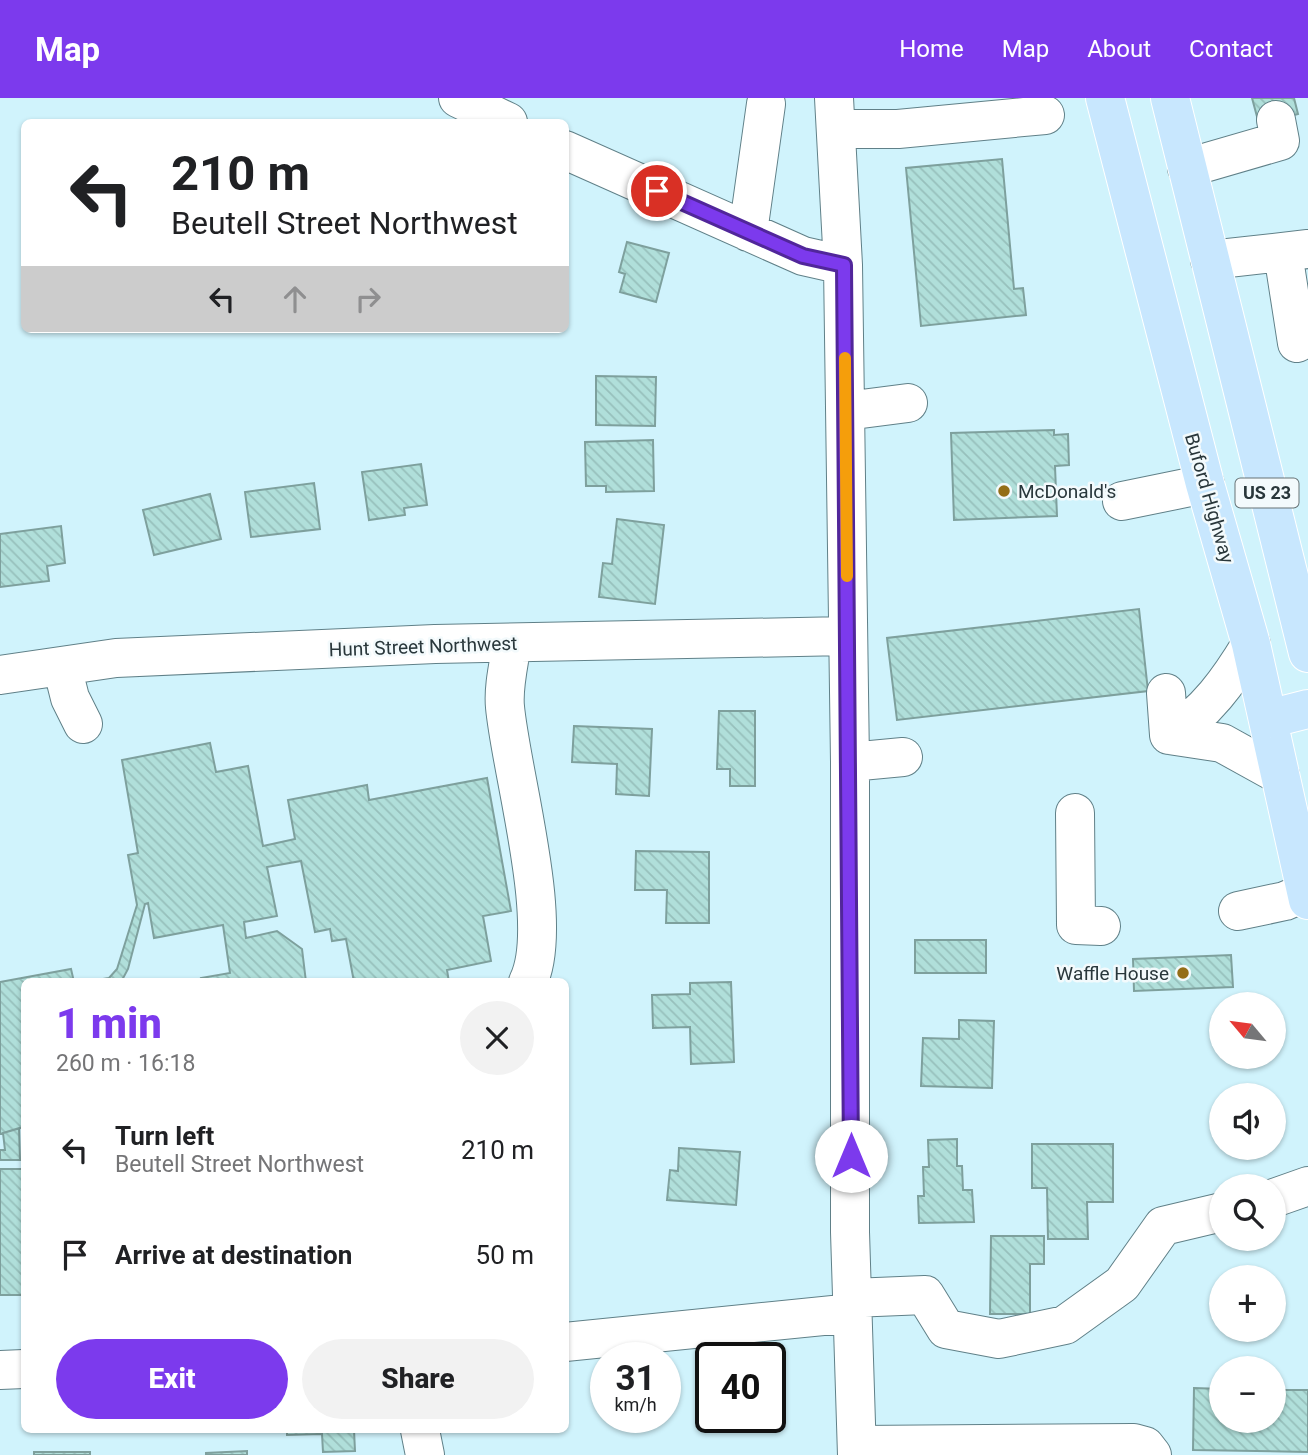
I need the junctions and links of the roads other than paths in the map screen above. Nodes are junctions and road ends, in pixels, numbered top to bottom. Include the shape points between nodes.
1 (458, 98) edge
2 (1105, 98) edge
3 (1172, 103) edge
4 (766, 104) dead end
5 (835, 113) edge
6 (1045, 115) dead end
7 (502, 119) edge
8 (1276, 120) dead end
9 (569, 152) edge
10 (1187, 168) junction
11 (748, 232) junction
12 (1296, 251) edge
13 (1210, 260) junction
14 (844, 265) junction
15 (1297, 343) dead end
16 (908, 403) dead end
17 (846, 411) junction
18 (1205, 484) junction
19 (1122, 500) dead end
20 (847, 636) junction
21 (512, 643) junction
22 (1251, 644) junction
23 (1308, 653) edge
24 (62, 666) junction
25 (0, 675) edge
26 (1166, 693) dead end
27 (1308, 709) edge
28 (1268, 719) junction
29 (83, 724) dead end
30 (1169, 735) junction
31 (903, 757) dead end
32 (850, 762) junction
33 (1280, 775) junction
34 (1075, 813) dead end
35 (1307, 896) edge
36 (1238, 911) dead end
37 (1101, 926) dead end
38 (529, 978) edge
39 (1308, 1186) edge
40 (1286, 1194) edge
41 (1209, 1215) edge
42 (852, 1306) junction
43 (569, 1341) edge
44 (21, 1369) edge
45 (0, 1370) edge
46 (421, 1433) edge
47 (857, 1450) edge
48 (1016, 1450) edge
49 (425, 1455) edge
50 (1152, 1455) edge

1 - 7 street
2 - 18 main road, Buford Highway / US 23
3 - 10 main road, US 23
4 - 11 street
5 - 6 street via 898,128
5 - 14 street
8 - 10 street via 1280,141
9 - 11 street
10 - 13 main road, US 23
11 - 14 street via 803,256
12 - 13 street
12 - 15 street
13 - 23 main road, US 23
14 - 17 street
16 - 17 street
17 - 20 street
18 - 19 street
18 - 22 main road, Buford Highway / US 23
20 - 21 street, Hunt Street Northwest
20 - 32 street
21 - 24 street, Hunt Street Northwest via 116,658
21 - 38 street via 504,704 530,851 538,949
22 - 28 main road, Buford Highway / US 23
22 - 30 street via 1231,678 1186,726
24 - 25 street, Hunt Street Northwest
24 - 29 street
26 - 30 street
27 - 28 main road
28 - 33 main road, Buford Highway / US 23
30 - 33 street via 1222,743
31 - 32 street
32 - 42 street
33 - 35 main road, Buford Highway / US 23
34 - 37 street via 1076,925
35 - 36 street
39 - 40 street
41 - 42 street via 1164,1226 1122,1284 1065,1325 999,1339 946,1329 925,1295
42 - 43 street
42 - 47 street
44 - 45 street
46 - 49 street
47 - 48 street
48 - 50 street via 1134,1443 1145,1446

